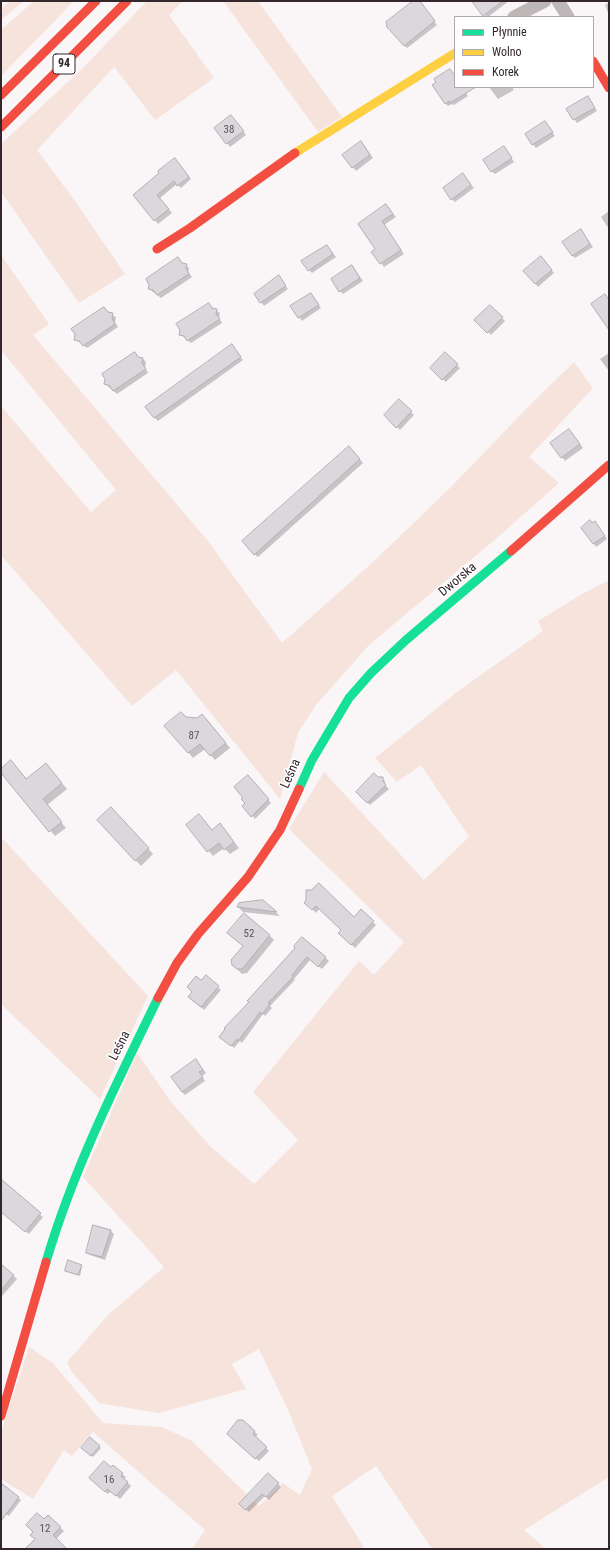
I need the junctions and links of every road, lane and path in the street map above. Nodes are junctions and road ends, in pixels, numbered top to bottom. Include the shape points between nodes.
1 (96, 1) edge
2 (127, 1) edge
3 (545, 1) edge
4 (558, 1) edge
5 (516, 16) edge
6 (567, 16) edge
7 (454, 54) edge
8 (594, 63) edge
9 (609, 88) edge
10 (1, 95) edge
11 (1, 127) edge
12 (157, 249) dead end
13 (609, 465) edge
14 (333, 724) joint
15 (1, 1416) edge

1 - 10 main road, 94
2 - 11 main road, 94
3 - 5 street
4 - 6 street
7 - 12 main road via 275,166
8 - 9 main road
13 - 14 main road, Dworska via 377,668 349,698
14 - 15 main road, Leśna via 312,760 280,830 248,877 198,934 177,964 162,989 121,1074 72,1182 60,1216

